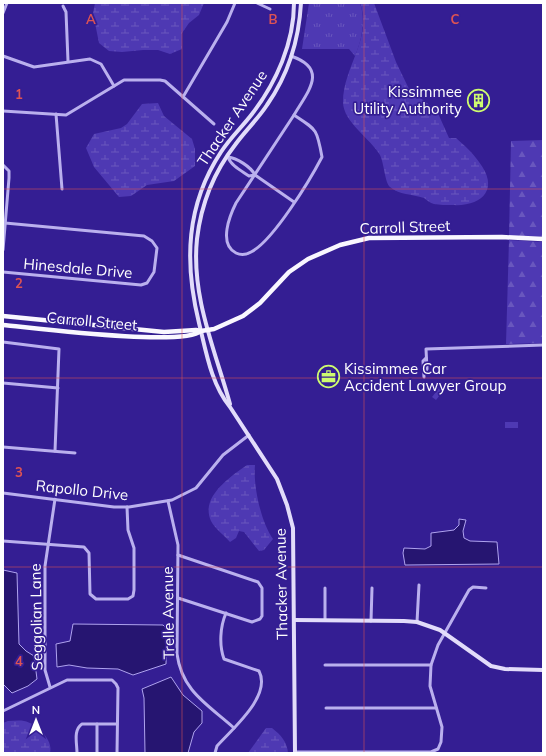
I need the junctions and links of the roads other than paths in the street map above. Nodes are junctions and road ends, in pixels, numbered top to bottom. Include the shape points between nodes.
1 (6, 3) edge
2 (235, 3) edge
3 (257, 3) edge
4 (294, 3) edge
5 (301, 3) edge
6 (4, 6) edge
7 (63, 6) dead end
8 (270, 9) dead end
9 (3, 14) edge
10 (291, 56) junction
11 (4, 57) edge
12 (68, 61) junction
13 (114, 86) junction
14 (183, 97) junction
15 (3, 111) edge
16 (56, 114) junction
17 (294, 115) junction
18 (214, 124) dead end
19 (221, 153) junction
20 (227, 157) junction
21 (3, 165) edge
22 (255, 175) junction
23 (62, 189) dead end
24 (294, 202) junction
25 (5, 223) junction
26 (543, 240) edge
27 (3, 250) edge
28 (3, 272) edge
29 (3, 316) edge
30 (3, 325) edge
31 (208, 330) junction
32 (146, 331) junction
33 (201, 331) junction
34 (88, 333) junction
35 (3, 342) edge
36 (543, 345) edge
37 (424, 377) dead end
38 (3, 383) edge
39 (58, 388) junction
40 (230, 407) junction
41 (249, 435) junction
42 (3, 447) edge
43 (55, 451) junction
44 (75, 453) dead end
45 (3, 493) edge
46 (55, 499) junction
47 (168, 501) junction
48 (127, 507) junction
49 (3, 541) edge
50 (47, 543) junction
51 (178, 555) junction
52 (418, 585) dead end
53 (325, 588) dead end
54 (372, 588) dead end
55 (486, 588) dead end
56 (178, 598) junction
57 (226, 613) junction
58 (294, 620) junction
59 (325, 620) junction
60 (371, 620) junction
61 (417, 622) junction
62 (446, 634) junction
63 (326, 664) dead end
64 (431, 665) junction
65 (543, 670) edge
66 (50, 687) junction
67 (326, 708) dead end
68 (436, 708) junction
69 (3, 711) edge
70 (97, 724) junction
71 (117, 724) junction
72 (72, 727) dead end
73 (234, 728) junction
74 (77, 729) junction
75 (77, 753) edge
76 (97, 753) edge
77 (118, 753) edge
78 (215, 753) edge
79 (295, 753) edge

1 - 6 street
2 - 14 street via 228,22
3 - 8 street
4 - 19 street, Thacker Avenue via 287,47 274,80 259,105
5 - 10 street, Thacker Avenue
6 - 9 street
7 - 12 street via 66,12
10 - 17 street via 308,63 313,77
10 - 20 street, Thacker Avenue via 279,86 267,105
11 - 12 street via 34,67
12 - 13 street via 90,58 95,60 101,64
13 - 14 street via 124,80 160,80
13 - 16 street via 71,113
14 - 18 street
15 - 16 street
16 - 23 street
17 - 22 street
17 - 24 street via 314,128 322,157
19 - 20 street
19 - 33 street, Thacker Avenue via 201,193 190,236 191,288
20 - 22 street via 253,170
20 - 22 street via 230,163 249,176
20 - 31 street, Thacker Avenue via 208,194 197,239 198,285
21 - 25 street via 10,178
22 - 24 street
22 - 24 street via 236,203 229,222 228,243 236,253 252,252 271,234
25 - 27 street
25 - 28 street, Hinesdale Drive via 144,236 157,248 152,278 141,285
26 - 31 main road, Carroll Street via 502,237 369,238 345,243 308,259 289,272 244,316
29 - 32 main road, Carroll Street
30 - 34 main road, Carroll Street
31 - 33 main road, Carroll Street
31 - 40 street, Thacker Avenue
32 - 33 main road, Carroll Street
32 - 34 main road via 95,328
33 - 34 main road, Carroll Street via 197,335 162,338
33 - 40 street, Thacker Avenue via 215,382
35 - 39 street via 59,349
36 - 37 street via 426,349 428,369 424,372
38 - 39 street
39 - 43 street
40 - 41 street, Thacker Avenue
41 - 47 street, Rapollo Drive via 227,451 196,488
41 - 58 street, Thacker Avenue via 277,479 290,515 294,554
42 - 43 street
43 - 44 street
45 - 46 street, Rapollo Drive
46 - 48 street, Rapollo Drive
46 - 50 street, Seggolian Lane
47 - 48 street, Rapollo Drive
47 - 51 street, Trelle Avenue via 177,536
48 - 50 street via 128,530 134,548 134,590 133,596 128,599 96,599 90,594 89,553 84,547
49 - 50 street
50 - 66 street, Seggolian Lane via 45,670
51 - 56 street, Trelle Avenue
51 - 57 street via 260,584 260,619 252,622
52 - 61 street
53 - 59 street
54 - 60 street
55 - 62 street via 473,587 469,590
56 - 57 street
56 - 73 street, Trelle Avenue via 177,654 183,679 197,696
57 - 73 street via 221,626 224,659 259,671 262,680 259,698
58 - 59 street
58 - 79 street, Thacker Avenue
59 - 60 street
60 - 61 street
61 - 62 street
62 - 64 street via 434,654
62 - 65 street via 491,666
63 - 64 street
64 - 68 street via 429,680
66 - 69 street
66 - 71 street via 68,680 112,680 118,688
67 - 68 street
68 - 79 street via 442,727 441,742 434,751
70 - 71 street
70 - 74 street via 82,724
70 - 76 street
71 - 77 street
72 - 74 street
73 - 78 street via 217,746
74 - 75 street

